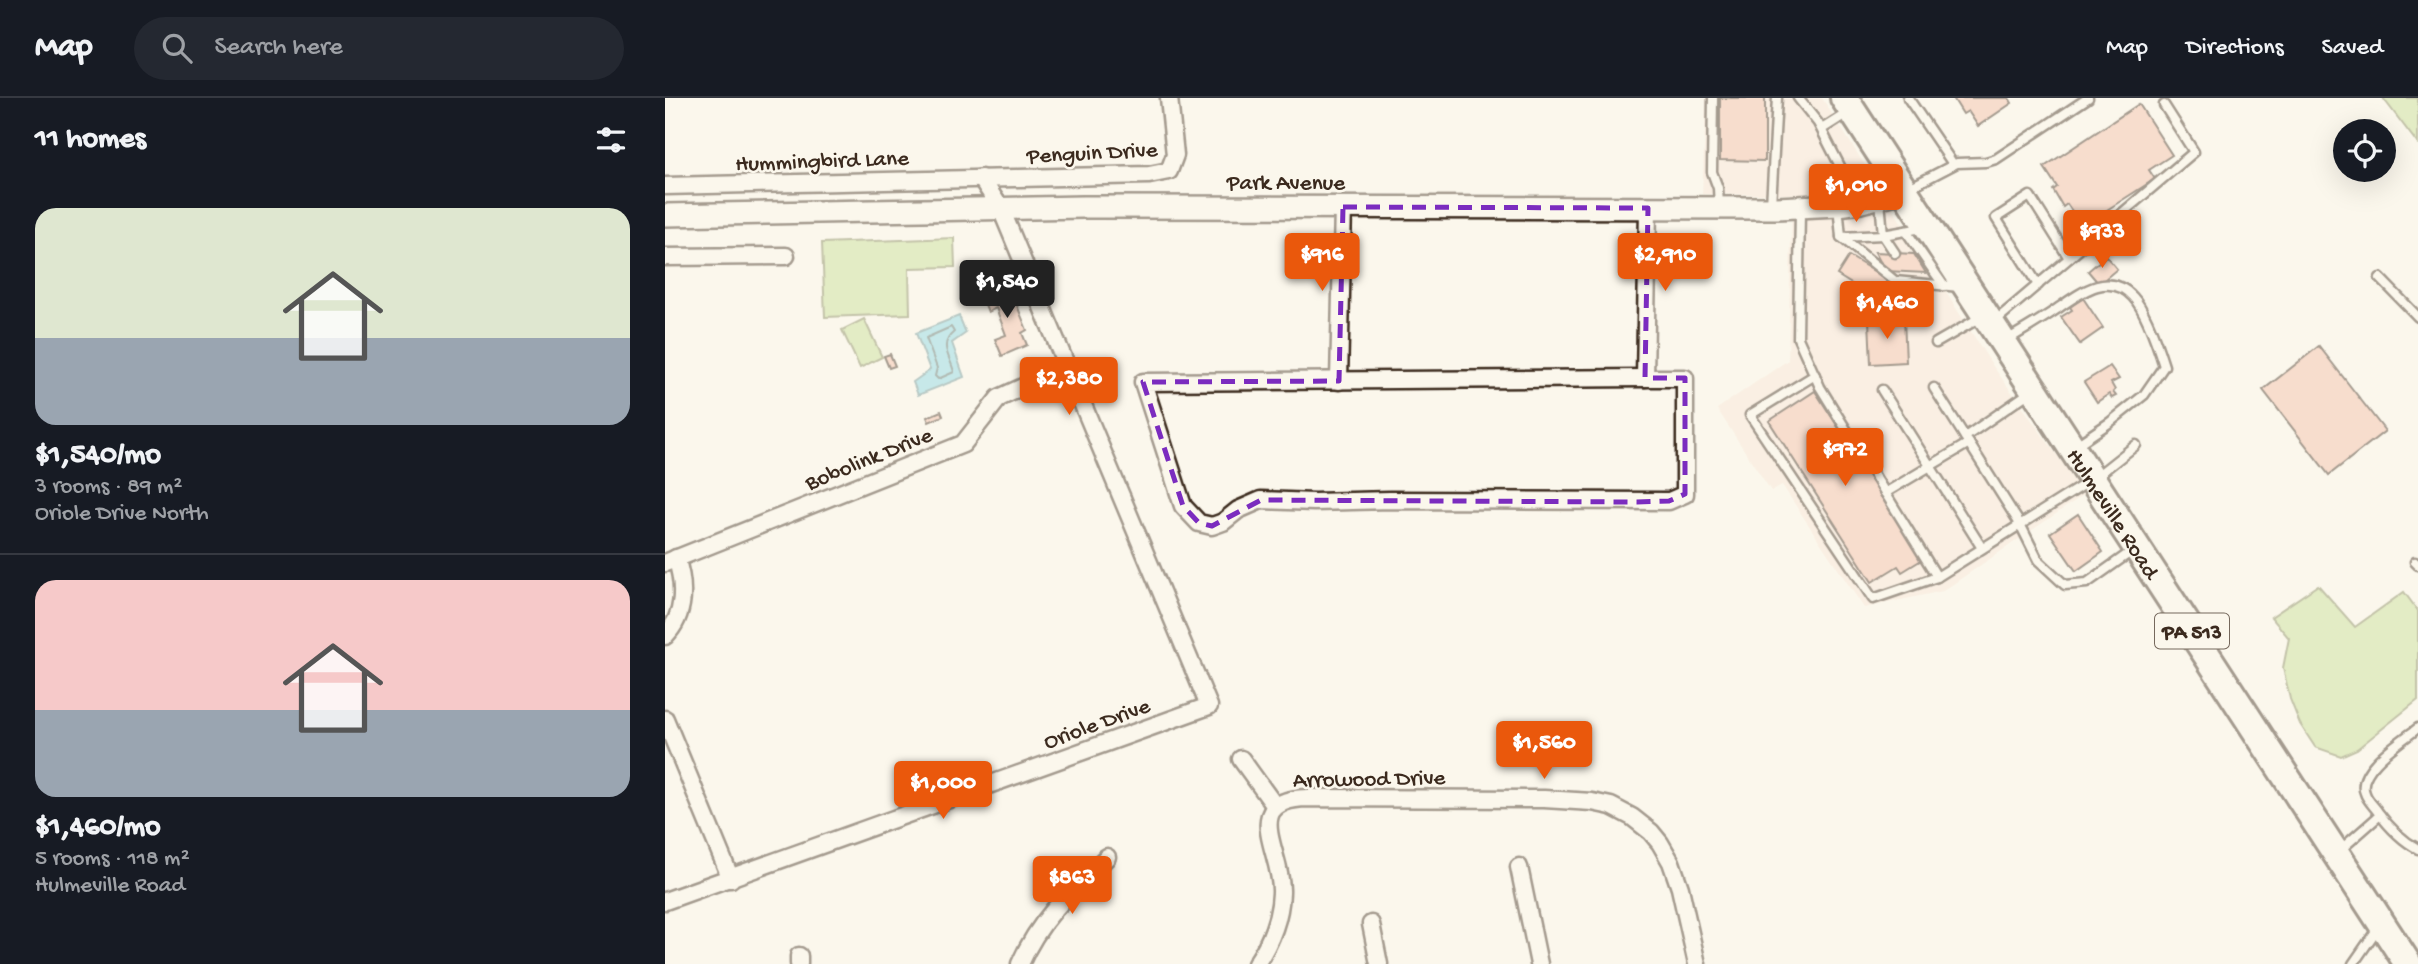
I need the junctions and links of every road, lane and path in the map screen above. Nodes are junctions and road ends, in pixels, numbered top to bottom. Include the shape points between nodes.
1 (1169, 98) edge
2 (1713, 98) edge
3 (1777, 98) edge
4 (1798, 98) edge
5 (1907, 98) edge
6 (2088, 98) edge
7 (1848, 104) edge
8 (2164, 105) dead end
9 (1822, 129) junction
10 (1952, 164) junction
11 (981, 178) junction
12 (665, 186) edge
13 (1892, 194) junction
14 (1838, 205) junction
15 (1800, 206) junction
16 (1342, 207) junction
17 (1001, 208) junction
18 (1648, 208) junction
19 (1719, 208) junction
20 (1771, 208) junction
21 (665, 215) edge
22 (1917, 229) junction
23 (1883, 235) junction
24 (1841, 237) junction
25 (1895, 253) dead end
26 (786, 256) dead end
27 (665, 257) edge
28 (2069, 258) junction
29 (1907, 272) dead end
30 (2380, 278) dead end
31 (1914, 283) junction
32 (2038, 285) junction
33 (1956, 287) junction
34 (2418, 317) edge
35 (1994, 327) junction
36 (1936, 343) dead end
37 (1068, 366) junction
38 (1815, 375) junction
39 (1645, 378) junction
40 (1339, 381) junction
41 (1934, 388) dead end
42 (2034, 389) junction
43 (1882, 390) dead end
44 (1967, 440) junction
45 (2136, 445) dead end
46 (2073, 448) junction
47 (1930, 466) junction
48 (2093, 479) junction
49 (1885, 493) junction
50 (2020, 524) junction
51 (2137, 547) junction
52 (1982, 548) junction
53 (671, 561) edge
54 (1937, 577) junction
55 (665, 636) edge
56 (665, 719) edge
57 (2418, 728) edge
58 (1241, 759) dead end
59 (1275, 806) junction
60 (2380, 815) junction
61 (2418, 849) edge
62 (2337, 853) junction
63 (1107, 857) dead end
64 (1519, 867) dead end
65 (731, 878) junction
66 (665, 901) edge
67 (2382, 923) junction
68 (1371, 924) dead end
69 (1020, 964) edge
70 (1256, 964) edge
71 (1379, 964) edge
72 (1539, 964) edge
73 (1697, 964) edge
74 (2353, 964) edge
75 (2408, 964) edge

1 - 11 street, Penguin Drive via 1175,155 1169,171
2 - 19 lane via 1712,172
3 - 20 lane
4 - 9 lane
5 - 10 lane
6 - 10 lane via 1996,159
7 - 9 lane
7 - 13 main road, Hulmeville Road / PA 513
8 - 28 lane via 2194,152
9 - 14 lane via 1842,168
10 - 13 lane
11 - 12 street, Hummingbird Lane
11 - 17 street
13 - 14 street, Park Avenue
13 - 22 main road, Hulmeville Road / PA 513
13 - 23 lane
14 - 15 street, Park Avenue
14 - 24 lane
15 - 20 street, Park Avenue
15 - 38 lane via 1798,338
16 - 17 street, Park Avenue
16 - 18 street, Park Avenue
16 - 40 street
17 - 21 street, Park Avenue
17 - 37 street
18 - 19 street, Park Avenue
18 - 39 street
19 - 20 street, Park Avenue
22 - 23 lane
22 - 33 main road, Hulmeville Road / PA 513
23 - 24 lane
23 - 25 lane
24 - 31 lane via 1895,281
26 - 27 street
28 - 32 lane
28 - 32 lane via 2030,196 1996,218
29 - 31 lane
30 - 34 lane
31 - 33 lane
32 - 35 lane
33 - 35 main road, Hulmeville Road / PA 513
35 - 36 lane
35 - 42 main road, Hulmeville Road / PA 513
35 - 46 lane via 2058,309 2081,291 2113,284 2135,298 2164,366 2144,395
37 - 53 street, Bobolink Drive via 999,398 963,444
37 - 65 street, Oriole Drive via 1209,706
38 - 49 lane
38 - 54 lane via 1750,415 1873,599
39 - 40 street
39 - 40 street via 1685,378 1685,494 1669,501 1261,500 1223,522 1212,526 1199,523 1184,506 1143,382
41 - 44 lane
42 - 44 lane
42 - 46 main road, Hulmeville Road / PA 513
43 - 47 lane
44 - 47 lane
44 - 50 lane
45 - 48 lane
46 - 48 main road, Hulmeville Road / PA 513
47 - 49 lane
47 - 52 lane
48 - 50 lane
48 - 51 main road, Hulmeville Road / PA 513
49 - 54 lane
50 - 51 lane via 2038,560 2065,584 2087,583
50 - 52 lane
51 - 62 main road, Hulmeville Road / PA 513
52 - 54 lane
53 - 55 street via 683,587 682,602
56 - 65 street
57 - 60 lane via 2367,773 2364,793
58 - 59 street
59 - 70 street via 1268,830 1280,873 1280,907
59 - 73 street, Arrowood Drive via 1308,798 1544,799 1611,806 1651,832 1671,862
60 - 61 lane via 2398,836
60 - 62 lane
62 - 67 main road, Hulmeville Road / PA 513
63 - 69 street via 1042,922
64 - 72 street
65 - 66 street, Oriole Drive
67 - 74 lane
67 - 75 main road, Hulmeville Road / PA 513
68 - 71 street

